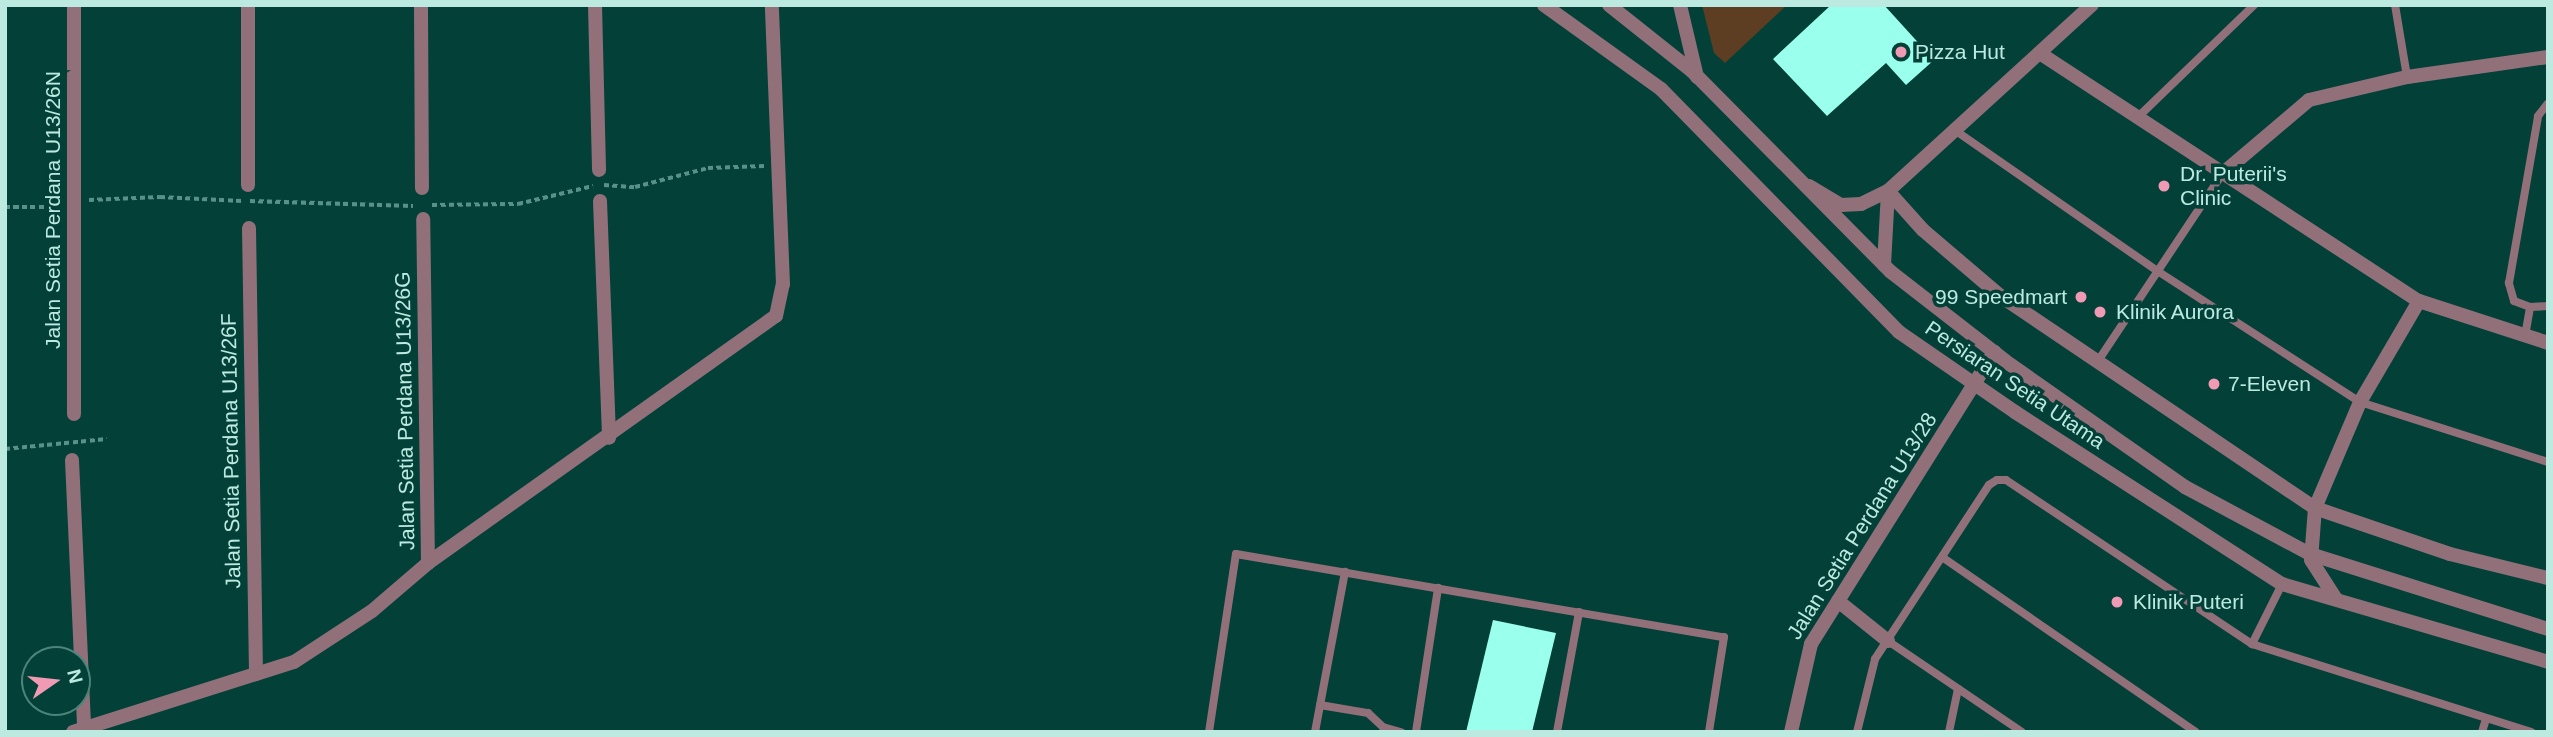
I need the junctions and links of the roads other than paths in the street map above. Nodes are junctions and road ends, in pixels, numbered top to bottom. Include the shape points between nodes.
1 (74, 5) edge
2 (248, 5) edge
3 (421, 5) edge
4 (595, 5) edge
5 (772, 5) edge
6 (1544, 5) edge
7 (1609, 5) edge
8 (1680, 5) edge
9 (2092, 5) edge
10 (2254, 5) edge
11 (2395, 5) edge
12 (2041, 54) junction
13 (2548, 57) edge
14 (1697, 77) junction
15 (2407, 77) junction
16 (2548, 103) edge
17 (2137, 118) junction
18 (1956, 131) junction
19 (599, 170) dead end
20 (2223, 173) junction
21 (1793, 176) junction
22 (248, 185) dead end
23 (422, 188) dead end
24 (1888, 191) junction
25 (600, 201) dead end
26 (423, 219) dead end
27 (248, 228) dead end
28 (1884, 265) junction
29 (2159, 272) junction
30 (2419, 301) junction
31 (2548, 306) edge
32 (2530, 307) junction
33 (2525, 336) junction
34 (2548, 344) edge
35 (1994, 352) junction
36 (2098, 361) junction
37 (1975, 385) junction
38 (2361, 402) junction
39 (74, 414) dead end
40 (609, 438) junction
41 (72, 460) dead end
42 (2548, 462) edge
43 (2315, 508) junction
44 (2311, 554) junction
45 (1941, 557) junction
46 (428, 563) junction
47 (1345, 572) junction
48 (2548, 578) edge
49 (2282, 584) junction
50 (1438, 588) junction
51 (2336, 598) junction
52 (1838, 601) junction
53 (1579, 612) junction
54 (2548, 629) edge
55 (1888, 641) junction
56 (2252, 644) junction
57 (2548, 662) edge
58 (256, 674) junction
59 (1958, 689) junction
60 (1320, 705) junction
61 (2486, 719) junction
62 (79, 730) edge
63 (1209, 732) edge
64 (1315, 732) edge
65 (1401, 732) edge
66 (1416, 732) edge
67 (1557, 732) edge
68 (1709, 732) edge
69 (1791, 732) edge
70 (1857, 732) edge
71 (1949, 732) edge
72 (2022, 732) edge
73 (2196, 732) edge
74 (2482, 732) edge
75 (2531, 732) edge

1 - 39 street, Jalan Setia Perdana U13/26N
2 - 22 street
3 - 23 street
4 - 19 street
5 - 40 street via 782,303 776,316 757,333
6 - 37 street, Persiaran Setia Utama via 1661,89 1899,332
7 - 14 street, Persiaran Setia Utama
8 - 14 street
9 - 12 street
10 - 17 lane
11 - 15 lane
12 - 17 street
12 - 18 street
13 - 15 street
14 - 21 street, Persiaran Setia Utama
15 - 20 street via 2309,100
16 - 32 lane via 2538,116 2509,283 2514,301
17 - 20 street
18 - 24 street
18 - 29 lane
20 - 29 lane
20 - 30 street
21 - 24 street via 1841,205 1861,204
21 - 28 street, Persiaran Setia Utama
24 - 28 street
24 - 36 street via 1958,264
25 - 40 street
26 - 46 street, Jalan Setia Perdana U13/26G
27 - 58 street, Jalan Setia Perdana U13/26F
28 - 35 street, Persiaran Setia Utama
29 - 36 lane
29 - 38 lane
30 - 33 street
30 - 38 street
31 - 32 lane
32 - 33 lane
33 - 34 street
35 - 37 street, Jalan Setia Perdana U13/28
35 - 44 street, Persiaran Setia Utama via 2185,487
36 - 43 street
37 - 49 street, Persiaran Setia Utama
37 - 52 street, Jalan Setia Perdana U13/28
38 - 42 lane
38 - 43 street
40 - 46 street
41 - 62 street
43 - 44 street
43 - 48 street via 2450,554
44 - 51 street via 2314,567
44 - 54 street, Persiaran Setia Utama
45 - 55 lane
45 - 56 lane via 1989,485 2006,480
45 - 73 lane
46 - 58 street, Jalan Setia Perdana U13/26G via 372,611 294,663
47 - 50 lane
47 - 60 lane
47 - 63 lane via 1236,554
49 - 51 street, Persiaran Setia Utama
49 - 56 lane
50 - 53 lane
50 - 66 lane
51 - 57 street, Persiaran Setia Utama
52 - 55 street
52 - 69 street, Jalan Setia Perdana U13/28 via 1804,662
53 - 67 lane
53 - 68 lane via 1724,637
55 - 59 lane
55 - 70 lane via 1868,678
56 - 61 lane
58 - 62 street, Jalan Setia Perdana U13/26G
59 - 71 lane
59 - 72 lane
60 - 64 lane
60 - 65 lane via 1368,713 1383,727
61 - 74 lane
61 - 75 lane

